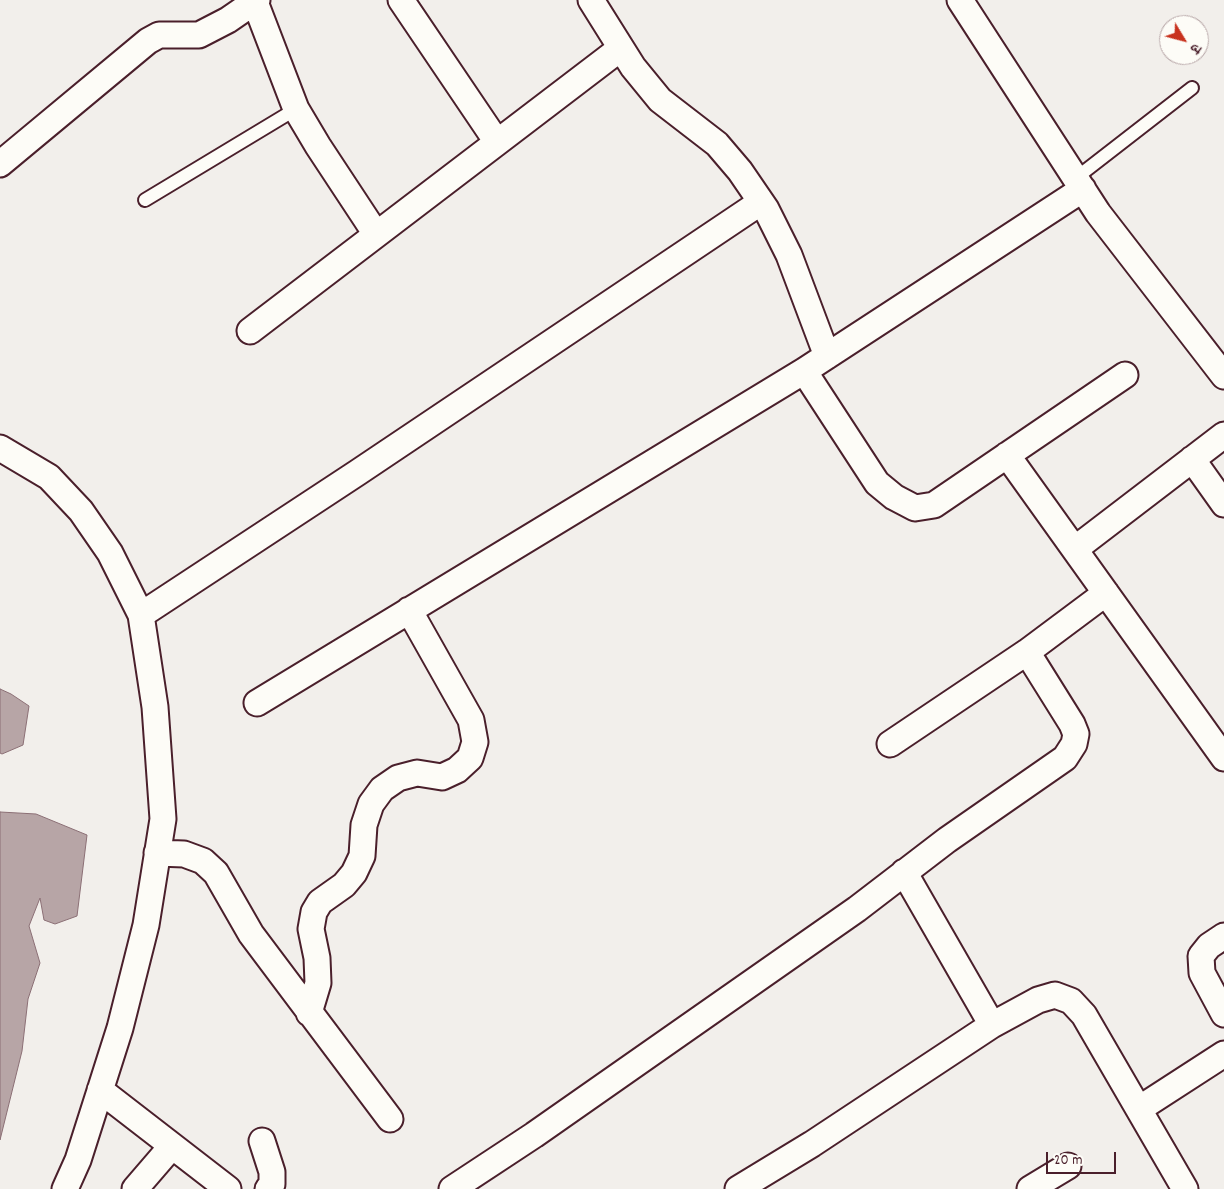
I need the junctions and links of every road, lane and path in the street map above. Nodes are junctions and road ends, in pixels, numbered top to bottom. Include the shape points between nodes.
1 (401, 0) edge
2 (591, 0) edge
3 (960, 0) edge
4 (256, 1) edge
5 (621, 48) junction
6 (1192, 88) dead end
7 (296, 109) junction
8 (497, 142) junction
9 (0, 164) edge
10 (1079, 184) junction
11 (145, 200) dead end
12 (761, 202) junction
13 (376, 234) junction
14 (250, 331) dead end
15 (827, 356) junction
16 (804, 371) junction
17 (1125, 375) dead end
18 (1224, 376) edge
19 (1224, 435) edge
20 (0, 448) edge
21 (1007, 455) junction
22 (1192, 459) junction
23 (1224, 504) edge
24 (1075, 549) junction
25 (1106, 593) junction
26 (409, 610) junction
27 (141, 615) junction
28 (1027, 652) junction
29 (257, 703) dead end
30 (890, 744) dead end
31 (1224, 758) edge
32 (157, 853) junction
33 (904, 872) junction
34 (1224, 936) edge
35 (309, 1013) junction
36 (1224, 1014) edge
37 (992, 1025) junction
38 (1224, 1054) edge
39 (100, 1090) junction
40 (1139, 1109) junction
41 (390, 1119) dead end
42 (262, 1140) dead end
43 (172, 1146) junction
44 (1068, 1166) dead end
45 (464, 1185) edge
46 (65, 1189) edge
47 (135, 1189) edge
48 (228, 1189) edge
49 (268, 1189) edge
50 (738, 1189) edge
51 (1030, 1189) edge
52 (1185, 1189) edge

1 - 8 street
2 - 5 street
3 - 10 street
4 - 7 street
4 - 9 street via 199,35 159,35 148,41
5 - 8 street
5 - 12 street via 660,100 716,144
6 - 10 lane
7 - 11 lane
7 - 13 street
8 - 13 street
10 - 15 street
10 - 18 street
12 - 15 street via 789,255
12 - 27 street
13 - 14 street
15 - 16 street
16 - 21 street via 876,483 915,508 934,505
16 - 26 street
17 - 21 street
19 - 22 street
20 - 27 street via 49,478 81,511 110,554
21 - 24 street
22 - 23 street
22 - 24 street
24 - 25 street
25 - 28 street
25 - 31 street
26 - 29 street
26 - 35 street via 471,720 475,742 470,758 457,770 442,776 416,773 398,778 382,788 371,804 364,824 362,856 354,873 344,885 320,902 314,912 310,929 317,958 318,984
27 - 32 street via 155,707 163,819
28 - 30 street
28 - 33 street via 1072,724 1076,734 1074,744 1066,758
32 - 35 street via 184,854 203,861 216,873 251,934
32 - 39 street via 146,925 120,1028
33 - 37 street
33 - 45 street via 841,920
34 - 36 street via 1209,946 1202,956 1202,973
35 - 41 street
37 - 40 street via 1054,995 1071,1001 1084,1014
37 - 50 street
38 - 40 street
39 - 43 street
39 - 46 street via 78,1160
40 - 52 street
42 - 49 street via 272,1172 272,1184
43 - 47 street
43 - 48 street
44 - 51 street

